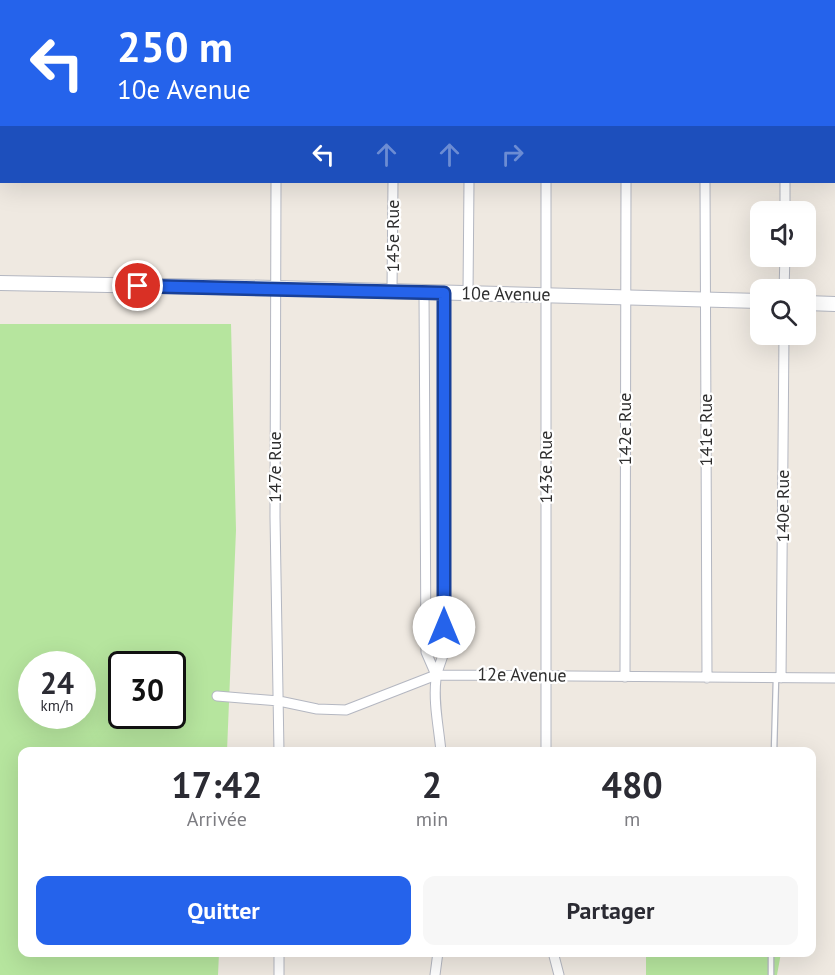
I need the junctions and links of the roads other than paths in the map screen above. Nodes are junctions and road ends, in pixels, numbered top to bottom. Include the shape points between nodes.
1 (276, 183) edge
2 (393, 183) edge
3 (469, 183) edge
4 (546, 183) edge
5 (626, 183) edge
6 (705, 183) edge
7 (785, 183) edge
8 (785, 201) edge
9 (0, 283) edge
10 (276, 288) junction
11 (392, 291) junction
12 (424, 292) junction
13 (444, 293) junction
14 (468, 293) junction
15 (547, 295) junction
16 (625, 297) junction
17 (705, 300) junction
18 (750, 302) edge
19 (816, 303) edge
20 (835, 304) edge
21 (784, 345) edge
22 (436, 675) junction
23 (546, 675) junction
24 (625, 677) junction
25 (707, 678) junction
26 (778, 678) junction
27 (835, 678) edge
28 (217, 696) dead end
29 (279, 701) junction
30 (279, 747) edge
31 (440, 747) edge
32 (546, 747) edge
33 (774, 747) edge
34 (279, 957) edge
35 (437, 957) edge
36 (554, 957) edge
37 (771, 957) edge
38 (279, 975) edge
39 (435, 975) edge
40 (559, 975) edge
41 (771, 975) edge

1 - 10 street, 147e Rue
2 - 11 street, 145e Rue
3 - 14 street
4 - 15 street, 143e Rue
5 - 16 street, 142e Rue
6 - 17 street, 141e Rue
7 - 8 street
9 - 10 street, 10e Avenue
10 - 11 street, 10e Avenue
10 - 29 street, 147e Rue via 274,517
11 - 12 street, 10e Avenue
12 - 13 street, 10e Avenue
12 - 22 street via 426,652
13 - 14 street, 10e Avenue
13 - 22 street via 444,651
14 - 15 street, 10e Avenue
15 - 16 street, 10e Avenue
15 - 23 street, 143e Rue
16 - 17 street, 10e Avenue
16 - 24 street, 142e Rue
17 - 18 street, 10e Avenue
17 - 25 street, 141e Rue
19 - 20 street
21 - 26 street, 140e Rue
22 - 23 street, 12e Avenue
22 - 29 street, 12e Avenue via 346,710
22 - 31 street
23 - 24 street, 12e Avenue
23 - 32 street, 143e Rue
24 - 25 street, 12e Avenue
25 - 26 street, 12e Avenue
26 - 27 street, 12e Avenue
26 - 33 lane
28 - 29 street, 12e Avenue
29 - 30 street, 147e Rue
34 - 38 street
35 - 39 street
36 - 40 street
37 - 41 lane

